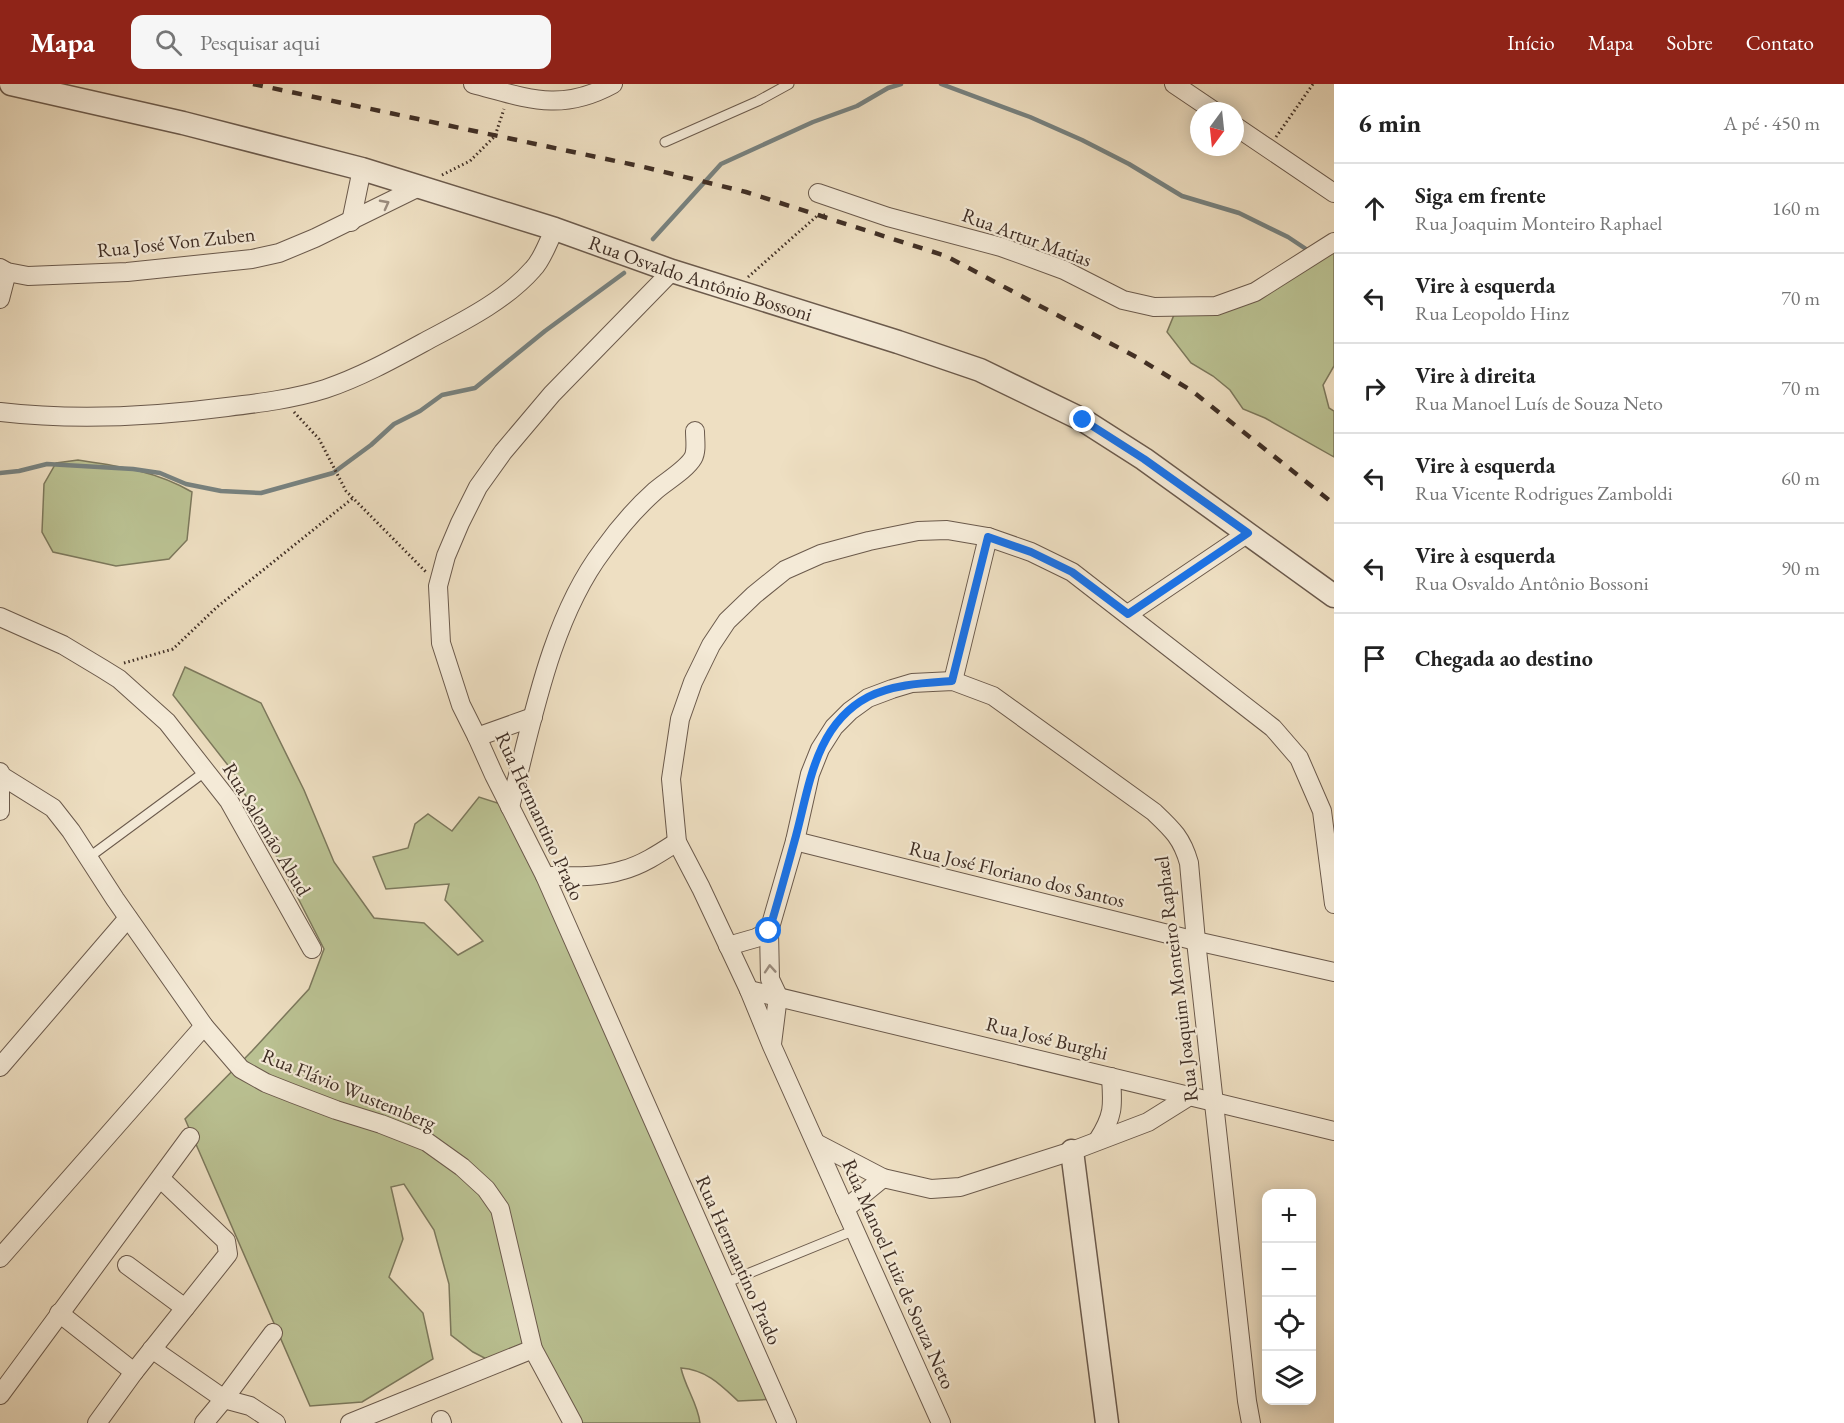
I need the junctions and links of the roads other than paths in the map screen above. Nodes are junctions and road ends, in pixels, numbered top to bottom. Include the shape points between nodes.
1 (11, 84) edge
2 (473, 84) edge
3 (613, 84) edge
4 (789, 84) edge
5 (1174, 84) edge
6 (1201, 102) edge
7 (1244, 132) edge
8 (665, 142) dead end
9 (362, 169) junction
10 (419, 187) junction
11 (1334, 193) edge
12 (818, 194) dead end
13 (351, 222) junction
14 (555, 229) junction
15 (1334, 242) edge
16 (4, 270) edge
17 (672, 272) junction
18 (0, 298) edge
19 (0, 412) edge
20 (695, 431) dead end
21 (1248, 533) junction
22 (988, 537) junction
23 (1334, 596) edge
24 (1128, 614) junction
25 (0, 617) edge
26 (952, 681) junction
27 (533, 717) junction
28 (477, 737) junction
29 (206, 771) junction
30 (0, 774) edge
31 (510, 807) junction
32 (0, 811) edge
33 (795, 841) junction
34 (677, 842) junction
35 (87, 858) junction
36 (545, 876) junction
37 (1334, 904) edge
38 (128, 918) junction
39 (769, 931) junction
40 (1196, 942) junction
41 (728, 946) junction
42 (312, 949) dead end
43 (1334, 972) edge
44 (748, 990) junction
45 (778, 996) junction
46 (204, 1026) junction
47 (772, 1046) junction
48 (0, 1067) edge
49 (1111, 1077) junction
50 (1188, 1097) junction
51 (1214, 1104) junction
52 (1334, 1131) edge
53 (190, 1137) dead end
54 (1098, 1140) junction
55 (816, 1143) junction
56 (1072, 1151) junction
57 (883, 1178) junction
58 (161, 1179) junction
59 (845, 1209) junction
60 (855, 1230) junction
61 (0, 1258) edge
62 (127, 1265) dead end
63 (725, 1283) junction
64 (185, 1308) junction
65 (59, 1313) junction
66 (273, 1333) dead end
67 (533, 1348) junction
68 (152, 1349) junction
69 (134, 1372) junction
70 (0, 1395) edge
71 (224, 1399) junction
72 (97, 1423) edge
73 (204, 1423) edge
74 (276, 1423) edge
75 (350, 1423) edge
76 (573, 1423) edge
77 (787, 1423) edge
78 (941, 1423) edge
79 (1107, 1423) edge
80 (1251, 1423) edge

1 - 9 street, Rua Osvaldo Antônio Bossoni
2 - 3 street via 554,102 577,100
4 - 8 lane
5 - 6 street
7 - 11 street
9 - 10 street, Rua Osvaldo Antônio Bossoni
9 - 13 street
13 -> 10 street, Rua José Von Zuben
10 - 14 street, Rua Osvaldo Antônio Bossoni
12 - 15 street, Rua Artur Matias via 1001,247 1064,270 1123,300 1154,307 1216,306 1255,292
13 - 16 street, Rua José Von Zuben via 279,253 252,260 127,272 28,276
14 - 17 street, Rua Osvaldo Antônio Bossoni
14 - 19 street via 535,268 502,297 384,364 327,388 284,400 114,418
16 - 18 street
17 - 21 street, Rua Osvaldo Antônio Bossoni via 980,370 1020,388 1083,420
17 - 28 street, Rua Hermantino Prado via 503,452 478,487 446,556 438,586 441,643 461,705
20 - 27 street via 692,461 630,516 584,580 562,625
21 - 23 street, Rua Osvaldo Antônio Bossoni
21 - 24 street
22 - 24 street via 1072,572
22 - 26 street
22 - 34 street via 947,530 918,531 820,554 785,570 727,621 693,682 680,719 671,779
24 - 37 street via 1273,728 1299,758 1322,811
25 - 29 street, Rua Salomão Abud via 63,645 119,679 167,722
26 - 33 street, Rua Joaquim Monteiro Raphael via 912,683 868,698 834,727 810,774
26 - 40 street, Rua Joaquim Monteiro Raphael via 993,696 1154,812 1175,832 1189,863
27 - 28 street
27 - 31 street
28 - 31 street, Rua Hermantino Prado
29 - 35 lane
29 - 42 street, Rua Salomão Abud via 229,801
30 - 32 street
30 - 35 street, Rua Flávio Wustemberg via 52,808
31 - 36 street, Rua Hermantino Prado
33 - 39 street, Rua Joaquim Monteiro Raphael
33 - 40 street, Rua José Floriano dos Santos
34 - 36 street via 623,870 589,876
34 - 41 street, Rua Manoel Luiz de Souza Neto
35 - 38 street, Rua Flávio Wustemberg
36 - 63 street, Rua Hermantino Prado
38 - 46 street, Rua Flávio Wustemberg
38 - 48 street
39 - 41 street
45 -> 39 street, Rua Joaquim Monteiro Raphael via 770,980
40 - 43 street, Rua José Floriano dos Santos
40 - 51 street, Rua Joaquim Monteiro Raphael
41 - 44 street, Rua Manoel Luiz de Souza Neto
44 - 45 street, Rua José Burghi
44 - 47 street, Rua Manoel Luiz de Souza Neto
45 - 47 street
45 - 49 street, Rua José Burghi
46 - 61 street
46 - 67 street, Rua Flávio Wustemberg via 241,1069 294,1095 427,1142 486,1189 500,1209
47 - 55 street, Rua Manoel Luiz de Souza Neto
49 - 50 street, Rua José Burghi
49 - 54 street via 1113,1107
50 - 51 street, Rua José Burghi
50 - 54 street via 1148,1122
51 - 52 street, Rua José Burghi
51 - 80 street, Rua Joaquim Monteiro Raphael
53 - 58 street
54 - 56 street
55 - 57 street
55 - 59 street, Rua Manoel Luiz de Souza Neto
56 - 57 street via 960,1187 931,1189
56 - 79 street
57 - 59 street
58 - 64 street via 226,1241 228,1248 223,1261
58 - 65 street
59 - 60 street, Rua Manoel Luiz de Souza Neto
60 - 63 lane
60 - 78 street, Rua Manoel Luiz de Souza Neto
62 - 64 street
63 - 77 street, Rua Hermantino Prado
64 - 68 street
65 - 69 street
65 - 70 street
66 - 71 street
67 - 75 street
67 - 76 street, Rua Flávio Wustemberg
68 - 69 street
68 - 71 street
69 - 72 street
71 - 73 street
71 - 74 street via 250,1406

